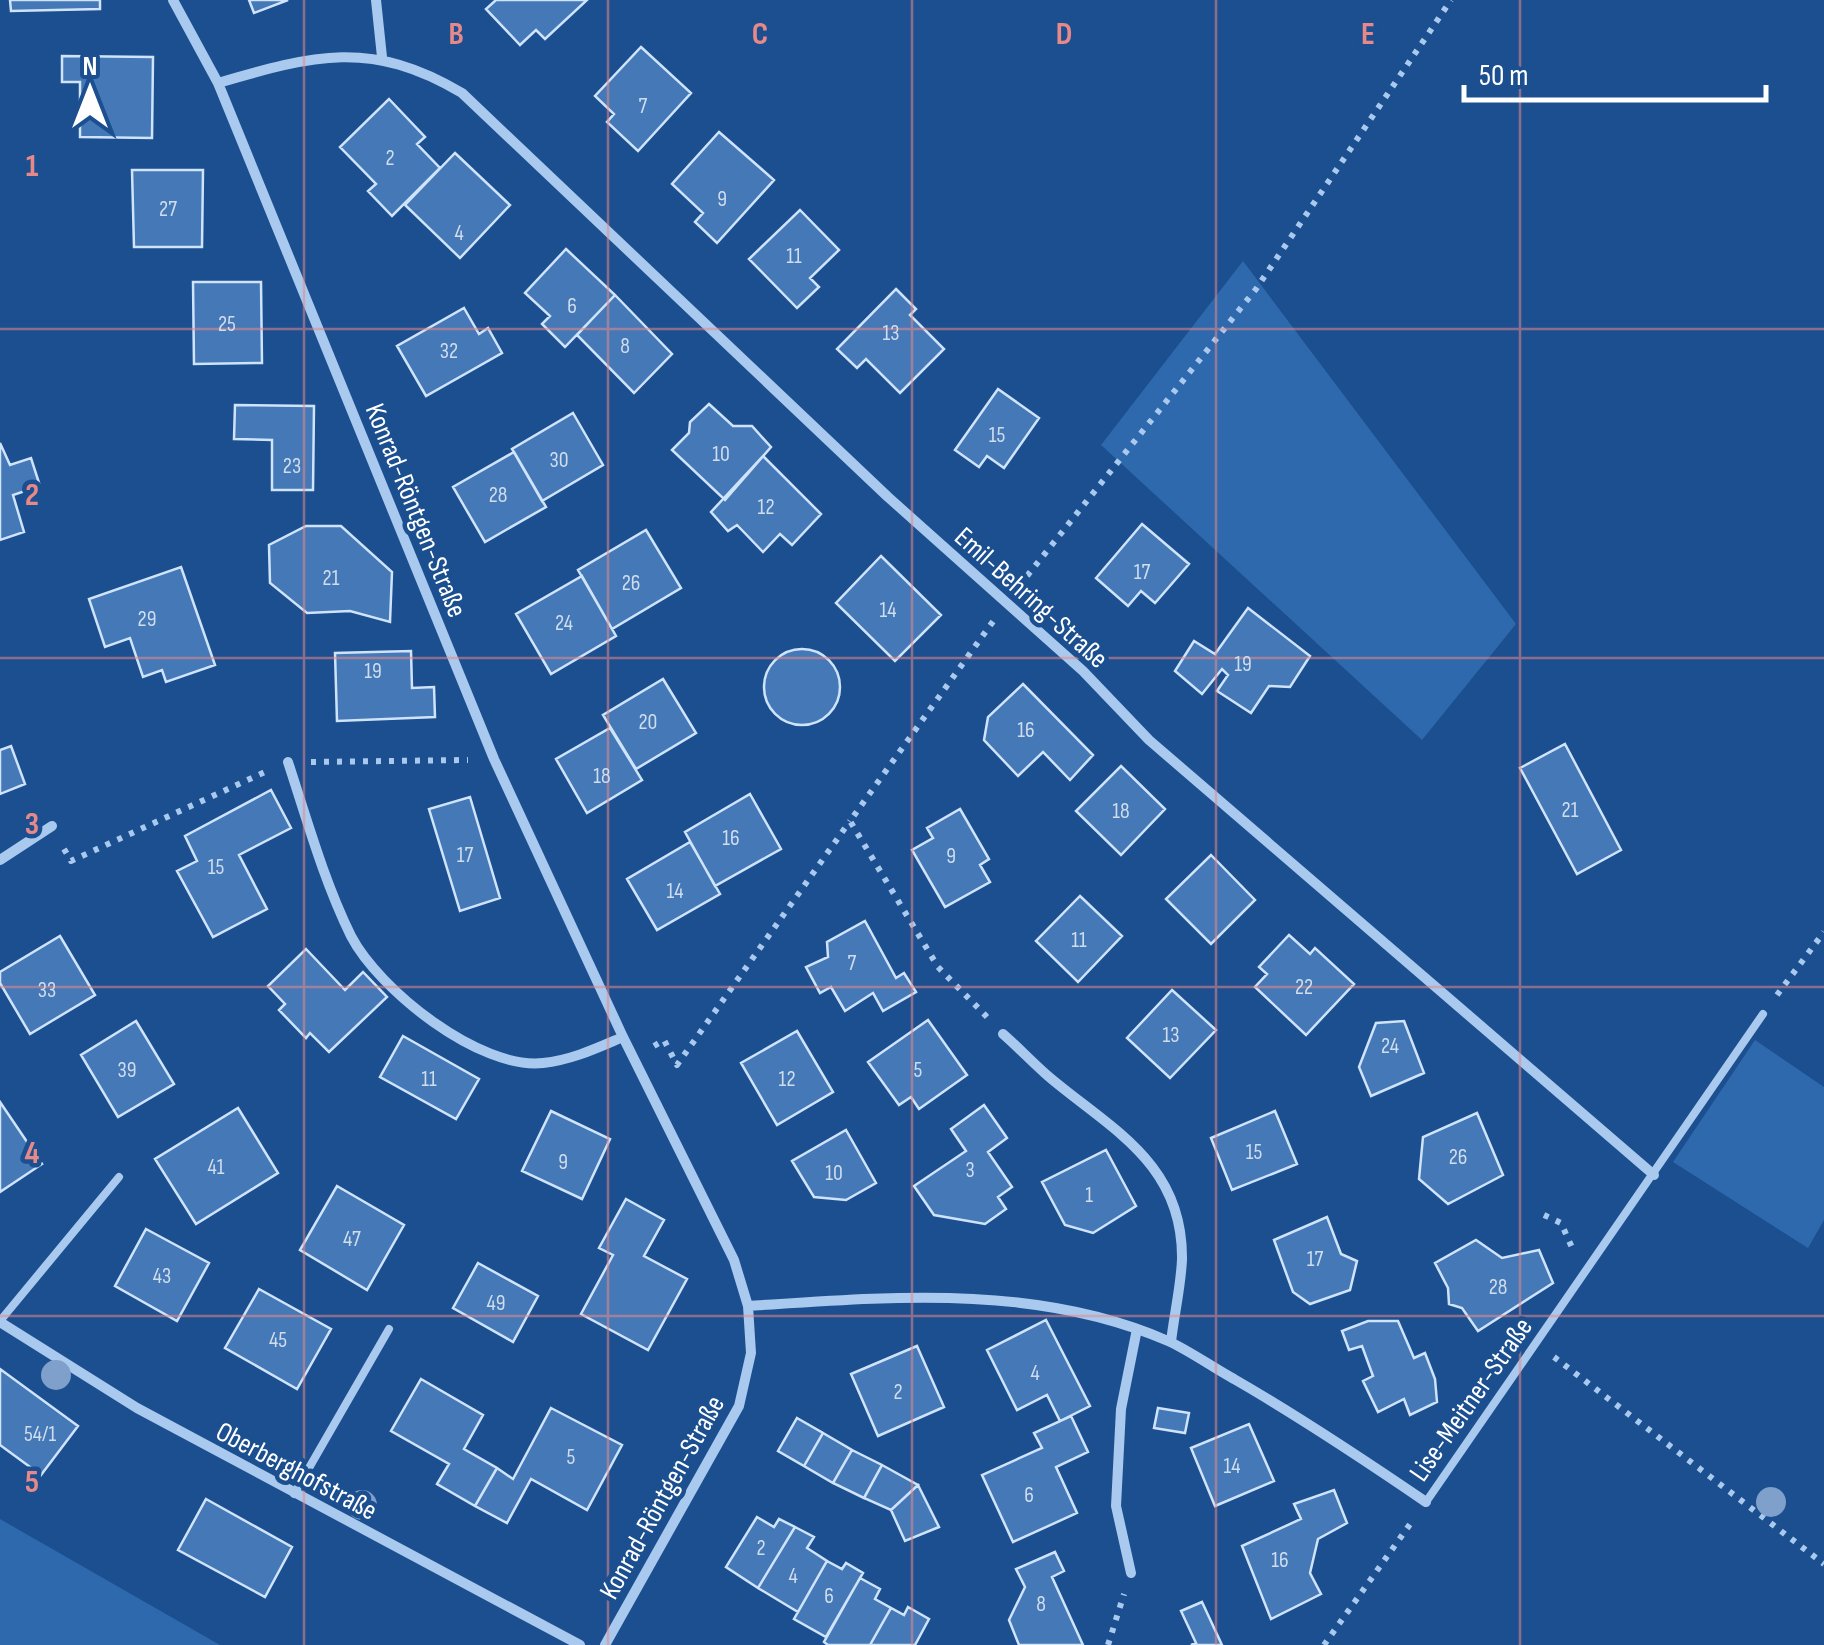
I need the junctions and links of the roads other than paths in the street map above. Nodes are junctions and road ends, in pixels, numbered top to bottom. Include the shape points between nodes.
1 (172, 0) edge
2 (376, 0) edge
3 (382, 57) junction
4 (218, 83) junction
5 (288, 762) dead end
6 (52, 826) dead end
7 (0, 860) edge
8 (1763, 1014) road end
9 (1003, 1034) road end
10 (624, 1037) junction
11 (1654, 1176) junction
12 (119, 1177) dead end
13 (748, 1306) junction
14 (0, 1322) edge
15 (389, 1330) dead end
16 (1137, 1330) junction
17 (1171, 1342) junction
18 (294, 1494) junction
19 (1426, 1502) joint
20 (1131, 1573) road end
21 (580, 1645) edge
22 (605, 1645) edge

1 - 4 street, Konrad-Röntgen-Straße
2 - 3 street
3 - 4 street, Emil-Behring-Straße via 329,57
3 - 11 street, Emil-Behring-Straße via 422,69 462,92 1149,740
4 - 10 street, Konrad-Röntgen-Straße via 494,759
5 - 10 street via 353,939 385,980 427,1016 472,1046 540,1064
6 - 7 street
8 - 11 lane, Lise-Meitner-Straße
9 - 17 street via 1129,1137 1157,1173 1177,1219 1182,1258
10 - 13 street, Konrad-Röntgen-Straße via 734,1260
11 - 19 lane, Lise-Meitner-Straße
12 - 14 lane
13 - 16 street, Lise-Meitner-Straße via 940,1296 1064,1310
13 - 22 street, Konrad-Röntgen-Straße via 751,1353 740,1406
14 - 18 street, Oberberghofstraße via 137,1408
15 - 18 lane
16 - 17 street, Lise-Meitner-Straße
16 - 20 street via 1121,1409 1116,1506
17 - 19 street, Lise-Meitner-Straße
18 - 21 street, Oberberghofstraße

